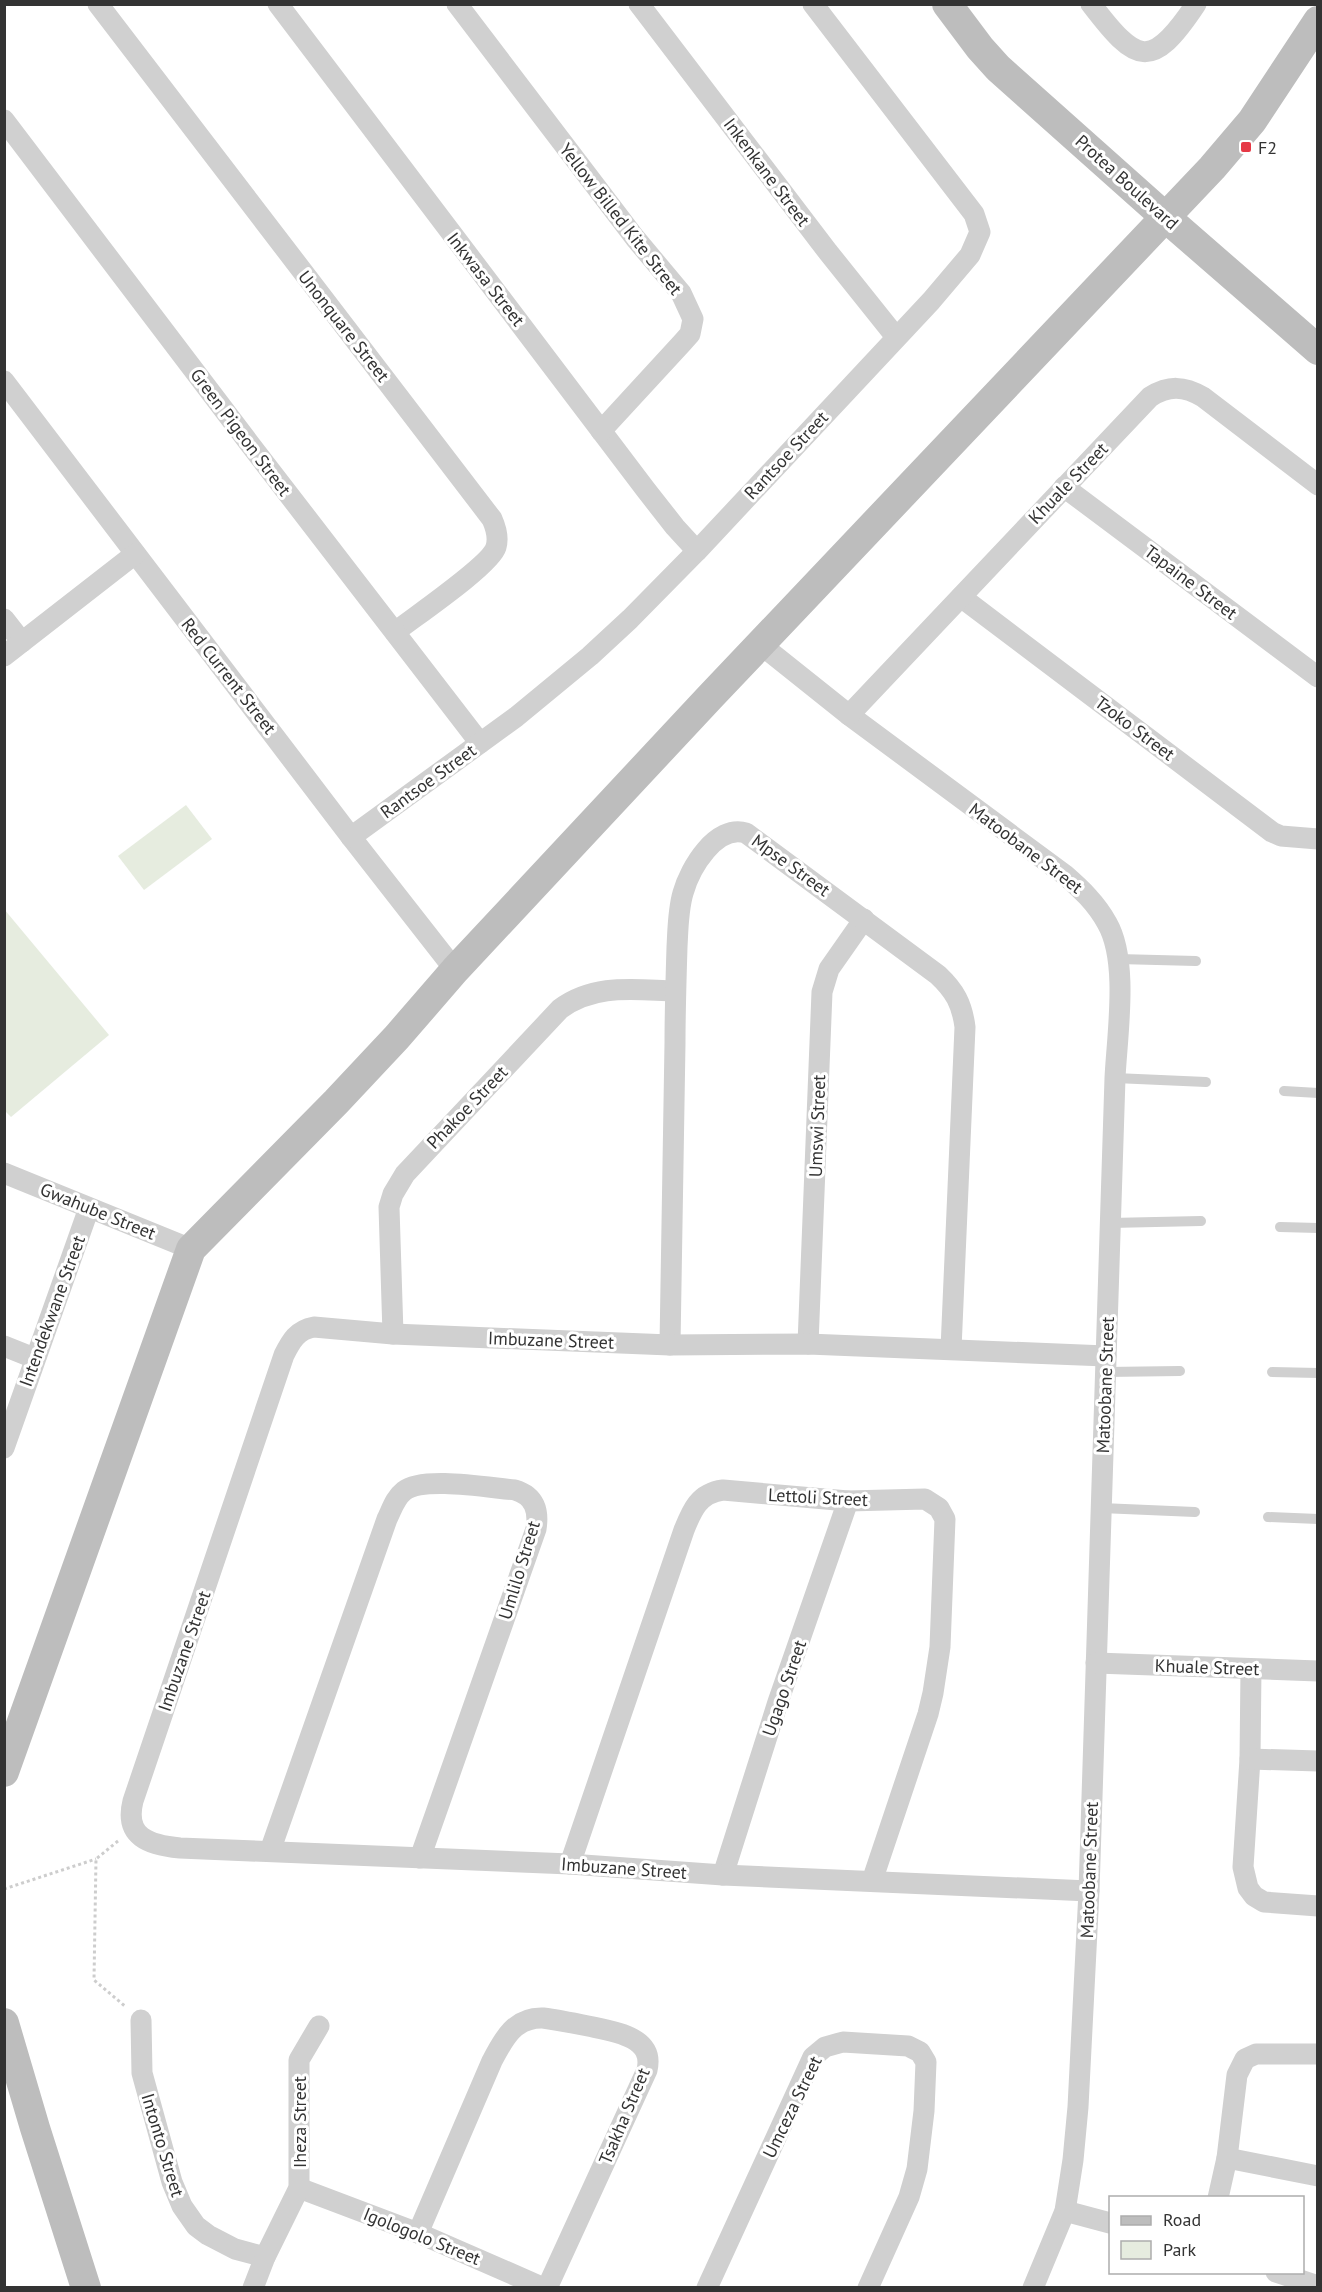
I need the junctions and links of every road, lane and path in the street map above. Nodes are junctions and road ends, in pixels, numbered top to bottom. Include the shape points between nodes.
1 (98, 4) edge
2 (278, 4) edge
3 (457, 4) edge
4 (639, 4) edge
5 (813, 4) edge
6 (947, 4) edge
7 (1091, 4) edge
8 (1196, 4) edge
9 (1317, 21) edge
10 (4, 120) edge
11 (1164, 216) junction
12 (896, 337) junction
13 (1317, 350) edge
14 (4, 381) edge
15 (602, 431) junction
16 (1317, 484) edge
17 (1064, 487) junction
18 (697, 550) junction
19 (135, 554) junction
20 (961, 597) junction
21 (4, 619) edge
22 (395, 632) junction
23 (22, 642) junction
24 (760, 644) junction
25 (4, 656) edge
26 (1317, 677) edge
27 (849, 715) junction
28 (480, 743) junction
29 (351, 837) junction
30 (1317, 839) edge
31 (864, 919) junction
32 (1118, 959) junction
33 (1196, 961) dead end
34 (455, 969) junction
35 (675, 991) junction
36 (1115, 1078) junction
37 (1206, 1082) dead end
38 (1284, 1092) dead end
39 (1317, 1093) edge
40 (4, 1173) edge
41 (88, 1208) junction
42 (1201, 1221) dead end
43 (1110, 1223) junction
44 (1280, 1227) dead end
45 (1317, 1228) edge
46 (191, 1249) junction
47 (393, 1335) junction
48 (808, 1344) junction
49 (670, 1345) junction
50 (4, 1346) edge
51 (951, 1349) junction
52 (34, 1358) junction
53 (1106, 1364) junction
54 (1179, 1371) dead end
55 (1272, 1372) dead end
56 (1317, 1373) edge
57 (4, 1448) edge
58 (848, 1501) junction
59 (1101, 1508) junction
60 (1195, 1512) dead end
61 (1268, 1517) dead end
62 (1317, 1518) edge
63 (1096, 1663) junction
64 (1251, 1669) junction
65 (1317, 1671) edge
66 (1250, 1759) junction
67 (1317, 1761) edge
68 (4, 1772) edge
69 (133, 1828) junction
70 (270, 1851) junction
71 (420, 1858) junction
72 (96, 1859) junction
73 (570, 1864) junction
74 (723, 1875) junction
75 (872, 1881) junction
76 (4, 1889) edge
77 (1089, 1891) junction
78 (1317, 1906) edge
79 (141, 2020) joint
80 (4, 2023) edge
81 (319, 2026) dead end
82 (1317, 2054) edge
83 (1227, 2158) junction
84 (1317, 2176) edge
85 (299, 2188) junction
86 (1218, 2196) edge
87 (1065, 2211) junction
88 (1109, 2223) edge
89 (418, 2233) junction
90 (265, 2257) junction
91 (1281, 2274) edge
92 (1317, 2286) edge
93 (86, 2288) edge
94 (253, 2288) edge
95 (545, 2288) edge
96 (707, 2288) edge
97 (868, 2288) edge
98 (1033, 2288) edge

1 - 22 street, Unonquare Street via 492,519 497,538 494,553
2 - 15 street, Inkwasa Street
3 - 15 street, Yellow Billed Kite Street via 681,293 693,319 690,334
4 - 12 street, Inkenkane Street
5 - 12 street, Rantsoe Street via 974,214 979,226 979,237 970,255
6 - 11 street, Protea Boulevard via 998,68
7 - 8 street via 1125,45 1145,53 1172,37
9 - 11 street via 1238,140
10 - 22 street, Green Pigeon Street
11 - 13 street, Protea Boulevard
11 - 24 street
12 - 18 street, Rantsoe Street
14 - 19 street, Red Current Street
15 - 18 street, Inkwasa Street
16 - 17 street, Khuale Street via 1203,397 1192,391 1167,388 1150,397
17 - 20 street, Khuale Street
17 - 26 street, Tapaine Street
18 - 28 street, Rantsoe Street via 590,656
19 - 23 street
19 - 29 street, Red Current Street
20 - 27 street, Khuale Street
20 - 30 street, Tzoko Street via 1272,832
21 - 23 street
22 - 28 street, Green Pigeon Street
23 - 25 street
24 - 27 street, Matoobane Street
24 - 34 street
27 - 32 street, Matoobane Street via 1086,893 1108,924
28 - 29 street, Rantsoe Street
29 - 34 street, Red Current Street
31 - 35 street, Mpse Street via 746,833 732,831 712,844 694,868 683,894
31 - 48 street, Umswi Street via 829,969 822,992
31 - 51 street, Mpse Street via 938,975 963,1010
32 - 33 lane
32 - 36 street, Matoobane Street
34 - 46 street via 336,1102
35 - 47 street, Phakoe Street via 610,989 571,1001 405,1174 389,1207
35 - 49 street, Mpse Street
36 - 37 lane
36 - 43 street, Matoobane Street
38 - 39 lane
40 - 41 street, Gwahube Street
41 - 46 street, Gwahube Street
41 - 52 street, Intendekwane Street
42 - 43 lane
43 - 53 street, Matoobane Street
44 - 45 lane
46 - 68 street
47 - 49 street, Imbuzane Street
47 - 69 street, Imbuzane Street via 314,1327 303,1329 290,1342 133,1801
48 - 49 street, Imbuzane Street
48 - 51 street, Imbuzane Street
50 - 52 street
51 - 53 street, Imbuzane Street
52 - 57 street, Intendekwane Street
53 - 54 lane
53 - 59 street, Matoobane Street
55 - 56 lane
58 - 73 street, Lettoli Street via 723,1490 714,1491 697,1503 684,1530
58 - 74 street, Ugago Street
58 - 75 street, Lettoli Street via 925,1500 939,1508 945,1519 940,1647 933,1693
59 - 60 lane
59 - 63 street, Matoobane Street
61 - 62 lane
63 - 64 street, Khuale Street
63 - 77 street, Matoobane Street
64 - 65 street, Khuale Street
64 - 66 street
66 - 67 street
66 - 78 street via 1243,1867 1248,1888 1264,1902
69 - 70 street, Imbuzane Street via 150,1843 161,1846
69 - 72 path
70 - 71 street, Imbuzane Street
70 - 71 street, Umlilo Street via 396,1499 405,1490 425,1483 515,1490 534,1503 536,1529
71 - 73 street, Imbuzane Street
72 - 76 path
72 - 79 path via 94,1980
73 - 74 street, Imbuzane Street
74 - 75 street, Imbuzane Street
75 - 77 street, Imbuzane Street
77 - 87 street, Matoobane Street via 1078,2107
79 - 90 street, Intonto Street via 142,2073 182,2205 207,2235 235,2249
80 - 93 street
81 - 85 street, Iheza Street via 299,2060
82 - 83 street via 1256,2054 1245,2059 1237,2075
83 - 84 street
83 - 86 street
85 - 89 street, Igologolo Street
85 - 90 street
87 - 88 street
87 - 98 street, Matoobane Street
89 - 95 street, Igologolo Street
89 - 95 street, Tsakha Street via 492,2061 518,2024 530,2018 543,2018 628,2036 648,2055 647,2070
90 - 94 street
91 - 92 street
96 - 97 street, Umceza Street via 813,2057 825,2047 843,2042 908,2046 920,2052 926,2062 916,2176

